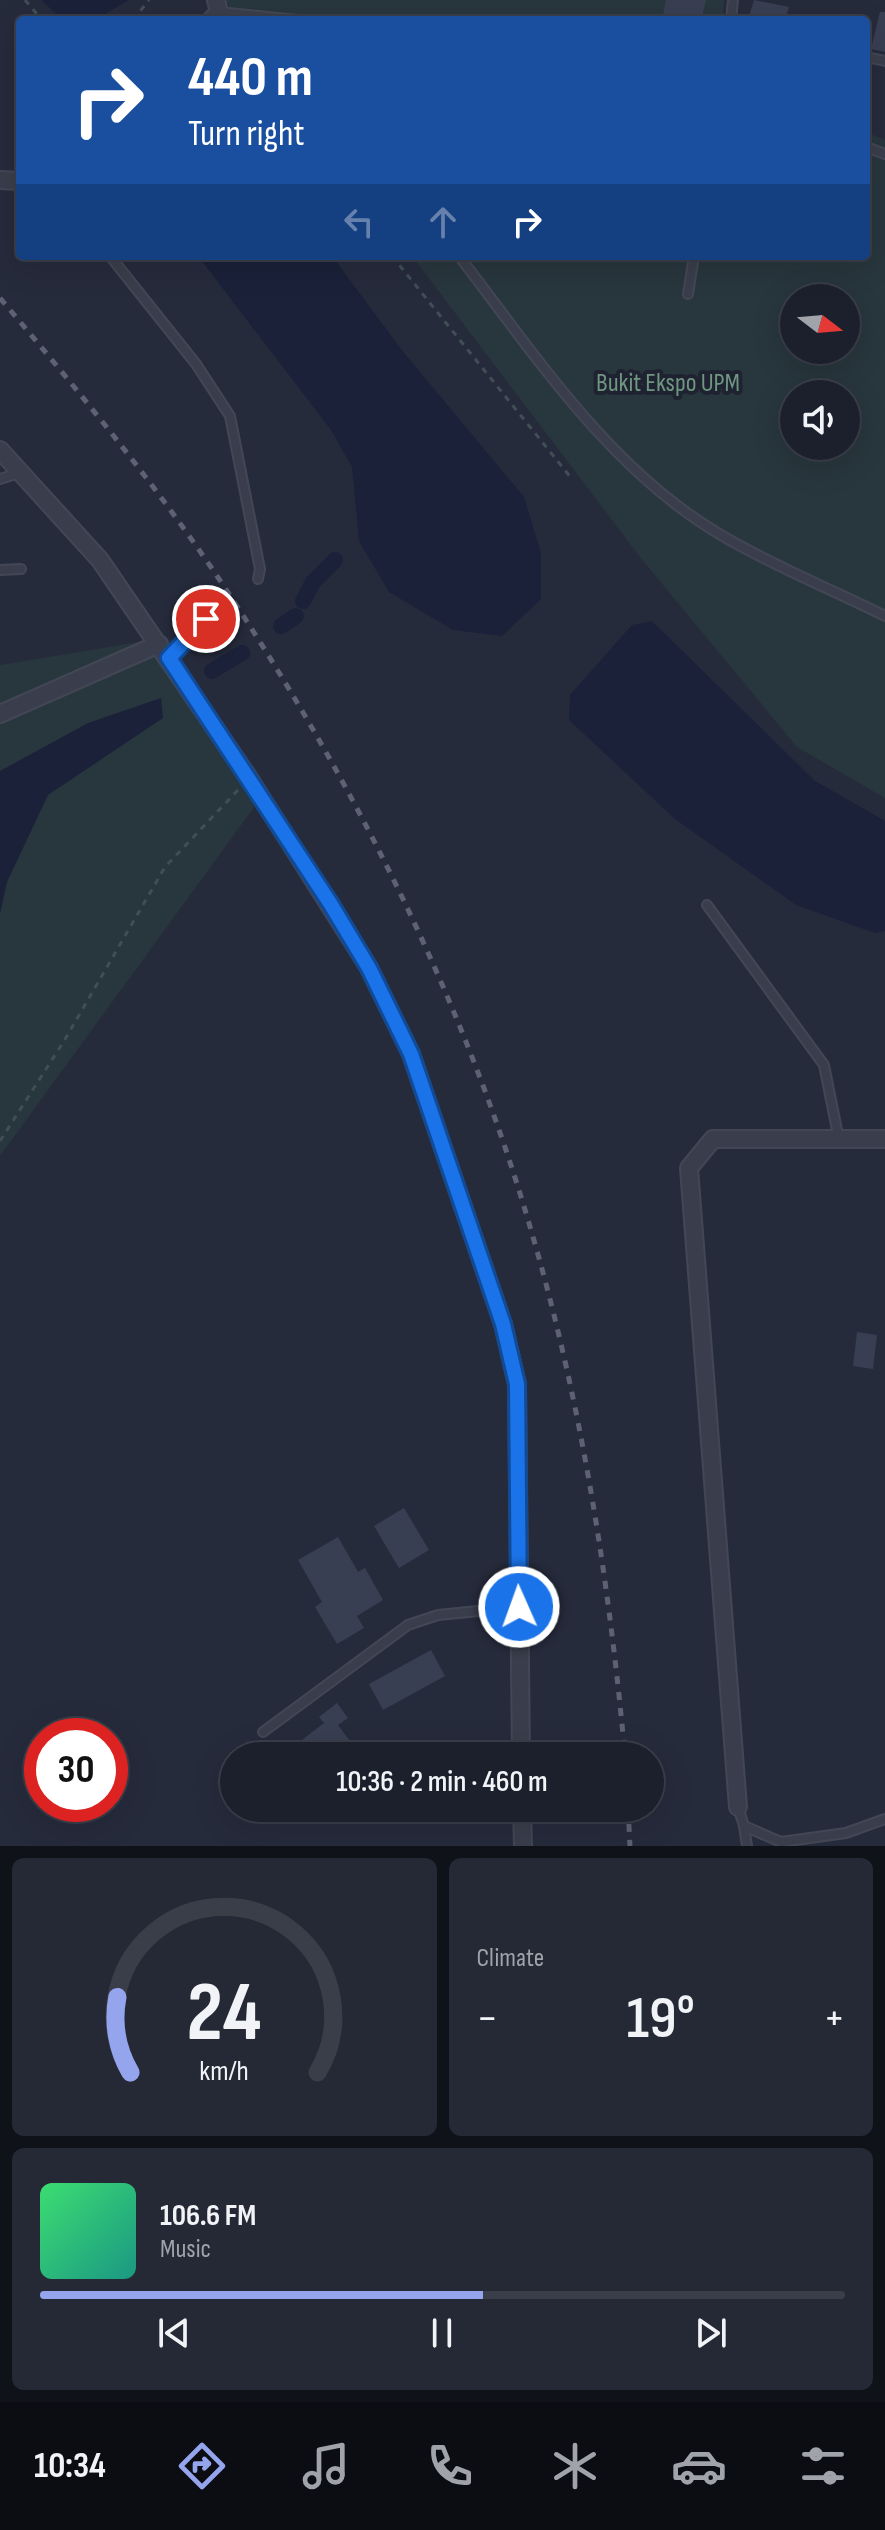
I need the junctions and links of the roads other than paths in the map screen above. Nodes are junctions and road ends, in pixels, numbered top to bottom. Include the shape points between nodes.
1 (215, 11) edge
2 (261, 16) edge
3 (113, 260) edge
4 (462, 260) edge
5 (693, 260) edge
6 (688, 294) dead end
7 (0, 450) edge
8 (19, 473) junction
9 (0, 479) edge
10 (21, 569) dead end
11 (0, 570) edge
12 (258, 579) dead end
13 (885, 616) edge
14 (206, 619) dead end
15 (159, 644) junction
16 (169, 658) junction
17 (0, 714) edge
18 (707, 905) dead end
19 (885, 1139) edge
20 (839, 1140) junction
21 (519, 1607) junction
22 (263, 1732) dead end
23 (521, 1742) edge
24 (738, 1807) joint
25 (885, 1819) edge
26 (522, 1822) edge
27 (744, 1826) junction
28 (523, 1846) edge
29 (747, 1846) edge

1 - 2 lane
3 - 12 lane via 230,416 248,492
4 - 13 lane via 577,408 631,464 721,535
5 - 6 lane
7 - 8 street
8 - 9 lane
8 - 15 street via 100,560
10 - 11 lane
14 - 16 lane
15 - 16 street
15 - 17 street
16 - 21 street via 369,968 411,1054 503,1324 517,1384
18 - 20 lane via 824,1065
19 - 20 street
20 - 24 street via 713,1139 689,1168
21 - 22 lane via 438,1615 408,1625
21 - 23 street
24 - 27 lane
25 - 27 lane via 846,1833 781,1842
26 - 28 street
27 - 29 lane

